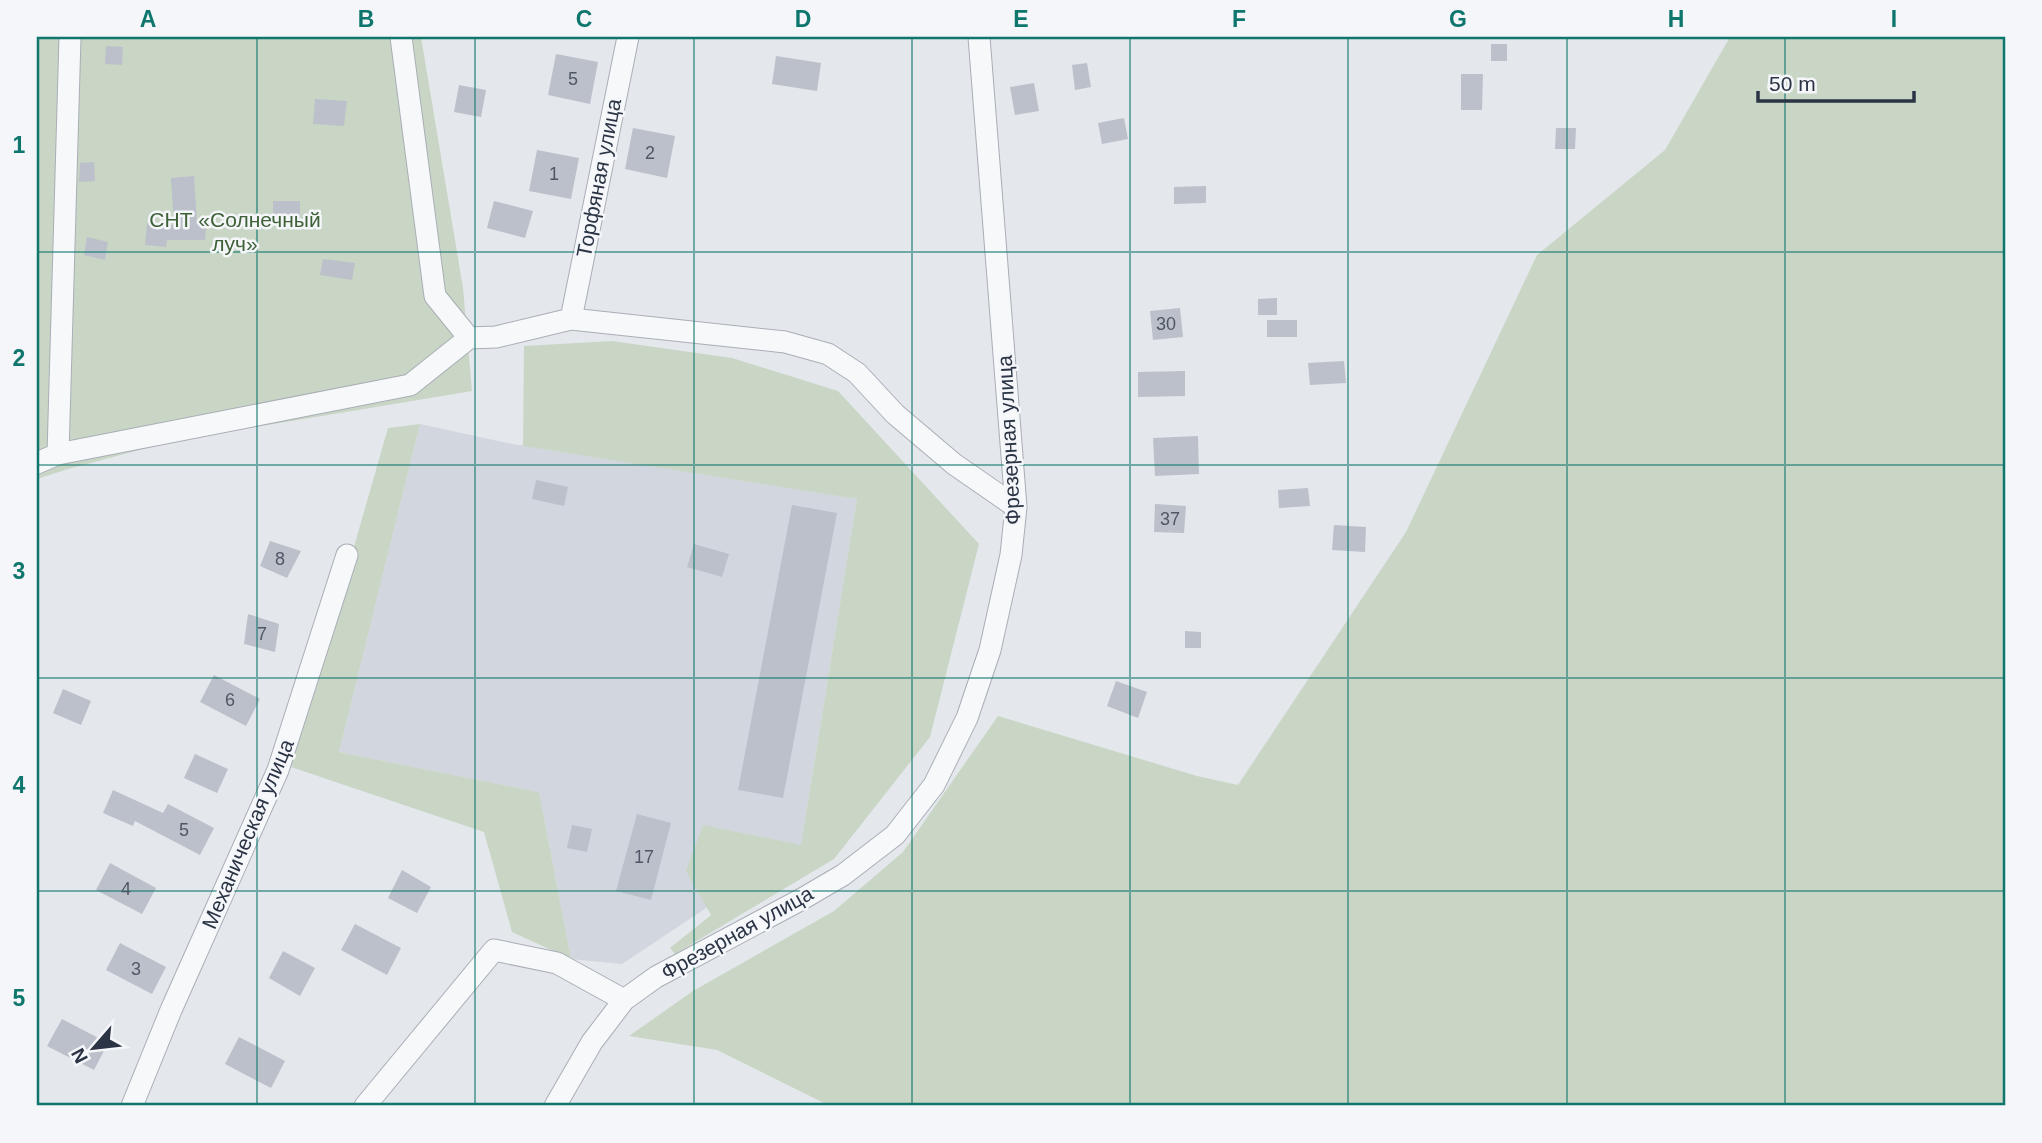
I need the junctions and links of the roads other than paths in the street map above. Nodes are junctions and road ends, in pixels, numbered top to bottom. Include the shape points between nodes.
1 (70, 37) edge
2 (401, 37) edge
3 (628, 37) edge
4 (979, 37) edge
5 (571, 319) junction
6 (469, 338) junction
7 (58, 454) junction
8 (37, 463) edge
9 (1016, 507) junction
10 (348, 555) dead end
11 (624, 1000) junction
12 (132, 1106) edge
13 (365, 1106) edge
14 (555, 1106) edge

1 - 7 street
2 - 6 street via 435,296
3 - 5 street, Торфяная улица
4 - 9 street, Фрезерная улица
5 - 6 street via 496,337
5 - 9 street via 785,342 828,354 857,373 895,414 954,464
6 - 7 street via 410,385
7 - 8 street
9 - 11 street, Фрезерная улица via 1011,555 990,650 967,718 934,785 895,835 832,881 656,977
10 - 12 street, Механическая улица via 278,770
11 - 13 street via 557,963 494,950
11 - 14 street, Фрезерная улица via 592,1042

